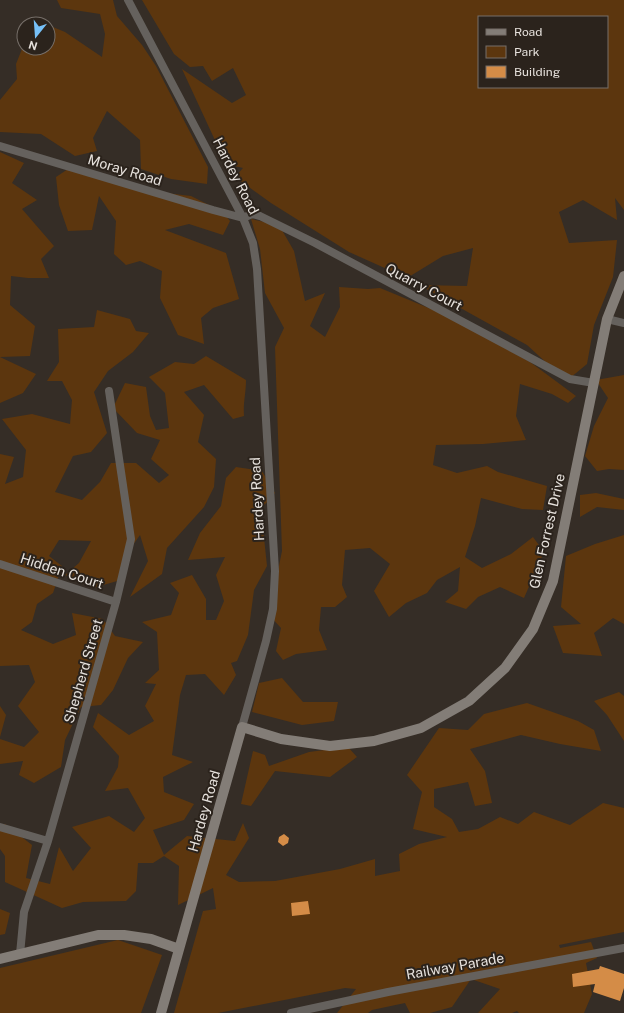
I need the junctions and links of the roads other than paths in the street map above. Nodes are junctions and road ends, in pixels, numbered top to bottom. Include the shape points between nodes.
1 (128, 0) edge
2 (0, 146) edge
3 (243, 218) junction
4 (624, 276) edge
5 (607, 319) junction
6 (624, 323) edge
7 (594, 383) junction
8 (109, 391) dead end
9 (0, 564) edge
10 (116, 602) junction
11 (242, 727) junction
12 (0, 827) edge
13 (48, 841) junction
14 (624, 948) edge
15 (180, 949) junction
16 (20, 954) junction
17 (0, 959) edge
18 (301, 1012) edge
19 (161, 1013) edge
20 (291, 1013) edge

1 - 3 street, Hardey Road
2 - 3 street, Moray Road
3 - 7 street, Quarry Court via 252,214 260,216 315,242 570,380
3 - 11 street, Hardey Road via 253,243 257,269 275,571 273,609
4 - 5 street, Glen Forrest Drive
5 - 6 street
5 - 7 street, Glen Forrest Drive
7 - 11 street, Glen Forrest Drive via 553,581 533,629 505,668 469,701 421,728 374,742 330,746 281,739
8 - 10 street, Shepherd Street via 131,539
9 - 10 street, Hidden Court
10 - 13 street, Shepherd Street
11 - 15 street, Hardey Road
12 - 13 street
13 - 16 street, Shepherd Street via 24,912
14 - 18 street, Railway Parade via 388,992
15 - 16 street via 151,939 124,935 98,936
15 - 19 street, Hardey Road
16 - 17 street
18 - 20 street, Railway Parade

